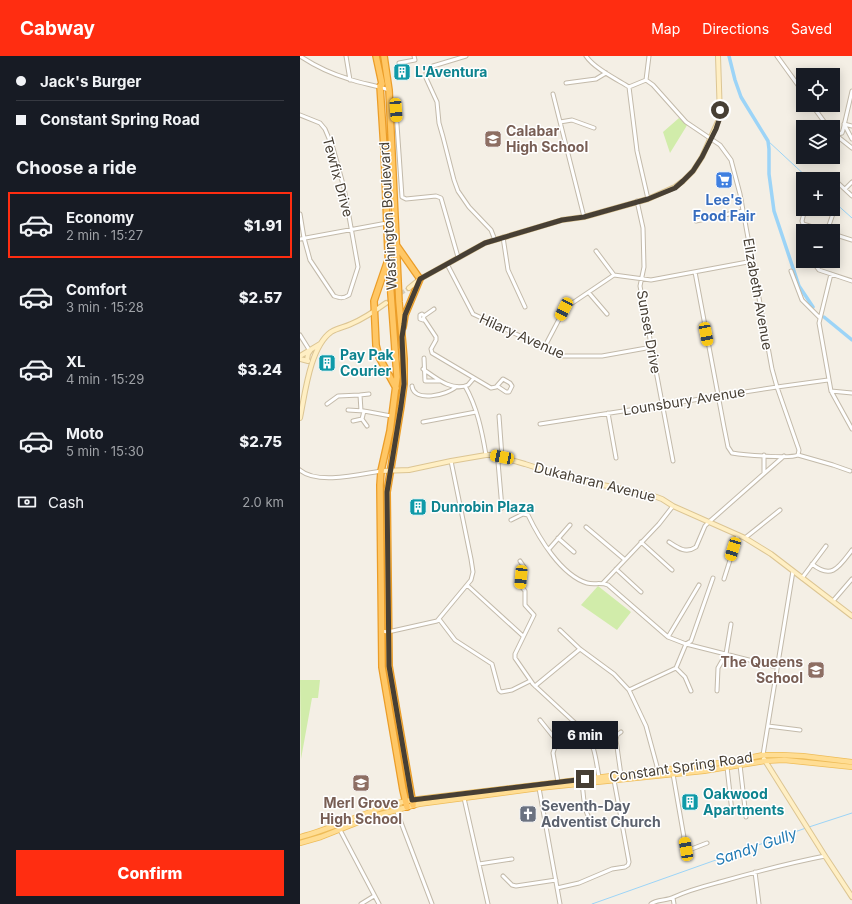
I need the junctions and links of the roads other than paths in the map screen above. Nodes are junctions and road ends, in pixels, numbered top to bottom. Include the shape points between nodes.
1 (300, 56) edge
2 (346, 56) edge
3 (376, 56) edge
4 (384, 56) edge
5 (414, 56) edge
6 (466, 56) edge
7 (586, 56) edge
8 (649, 56) edge
9 (718, 56) edge
10 (777, 56) edge
11 (400, 64) dead end
12 (606, 73) junction
13 (350, 80) junction
14 (646, 80) junction
15 (796, 82) edge
16 (566, 83) dead end
17 (380, 86) junction
18 (628, 87) junction
19 (389, 90) junction
20 (852, 91) edge
21 (553, 94) dead end
22 (396, 110) dead end
23 (300, 115) edge
24 (560, 122) junction
25 (844, 124) junction
26 (852, 126) edge
27 (594, 128) dead end
28 (840, 133) edge
29 (711, 139) junction
30 (840, 139) edge
31 (852, 139) edge
32 (852, 148) edge
33 (852, 182) edge
34 (840, 185) edge
35 (845, 189) junction
36 (852, 196) edge
37 (648, 199) junction
38 (638, 201) junction
39 (743, 211) junction
40 (300, 214) edge
41 (584, 217) junction
42 (696, 221) dead end
43 (387, 223) junction
44 (396, 224) junction
45 (352, 230) junction
46 (840, 236) edge
47 (503, 237) junction
48 (304, 238) junction
49 (300, 239) edge
50 (495, 240) junction
51 (852, 240) edge
52 (397, 245) junction
53 (596, 251) dead end
54 (458, 258) junction
55 (389, 259) junction
56 (753, 261) junction
57 (447, 264) junction
58 (817, 268) edge
59 (791, 271) dead end
60 (695, 272) junction
61 (830, 274) junction
62 (614, 275) junction
63 (420, 279) junction
64 (641, 279) junction
65 (852, 281) edge
66 (409, 288) tunnel mouth
67 (589, 293) junction
68 (389, 304) junction
69 (525, 307) dead end
70 (434, 309) dead end
71 (374, 311) junction
72 (607, 314) dead end
73 (819, 317) junction
74 (300, 335) edge
75 (402, 337) junction
76 (321, 343) junction
77 (544, 348) junction
78 (652, 348) junction
79 (310, 351) junction
80 (316, 354) junction
81 (300, 356) edge
82 (424, 358) dead end
83 (300, 359) edge
84 (307, 360) junction
85 (312, 363) junction
86 (424, 369) junction
87 (474, 378) junction
88 (440, 380) junction
89 (828, 380) junction
90 (412, 386) dead end
91 (465, 386) junction
92 (497, 386) junction
93 (456, 387) junction
94 (776, 387) junction
95 (396, 388) junction
96 (831, 391) junction
97 (852, 393) edge
98 (369, 394) dead end
99 (360, 395) junction
100 (718, 396) junction
101 (327, 404) dead end
102 (662, 405) junction
103 (348, 410) dead end
104 (362, 411) junction
105 (476, 412) junction
106 (608, 413) junction
107 (392, 416) junction
108 (499, 416) dead end
109 (300, 418) edge
110 (362, 419) junction
111 (353, 421) dead end
112 (423, 422) dead end
113 (540, 424) dead end
114 (367, 426) dead end
115 (852, 429) edge
116 (486, 455) junction
117 (764, 455) junction
118 (798, 455) junction
119 (784, 456) junction
120 (502, 457) junction
121 (616, 458) dead end
122 (452, 461) junction
123 (673, 461) dead end
124 (300, 470) edge
125 (381, 471) junction
126 (389, 471) junction
127 (850, 471) dead end
128 (764, 474) junction
129 (673, 506) junction
130 (502, 508) dead end
131 (780, 510) dead end
132 (511, 520) dead end
133 (709, 522) junction
134 (570, 525) dead end
135 (586, 527) dead end
136 (738, 535) junction
137 (558, 538) junction
138 (745, 538) junction
139 (641, 542) junction
140 (669, 542) dead end
141 (826, 546) dead end
142 (549, 549) junction
143 (852, 550) edge
144 (574, 552) dead end
145 (624, 559) junction
146 (520, 561) dead end
147 (812, 564) junction
148 (616, 569) junction
149 (672, 570) dead end
150 (793, 571) junction
151 (713, 578) dead end
152 (802, 578) junction
153 (724, 579) dead end
154 (852, 579) edge
155 (603, 583) junction
156 (467, 585) junction
157 (698, 585) dead end
158 (641, 592) dead end
159 (833, 601) junction
160 (852, 616) edge
161 (439, 619) junction
162 (732, 624) dead end
163 (560, 630) dead end
164 (382, 631) junction
165 (388, 632) junction
166 (524, 636) junction
167 (668, 637) junction
168 (686, 644) junction
169 (580, 649) junction
170 (726, 654) junction
171 (777, 667) junction
172 (676, 668) junction
173 (530, 681) junction
174 (535, 686) junction
175 (629, 690) junction
176 (691, 691) dead end
177 (717, 691) dead end
178 (540, 720) dead end
179 (768, 726) junction
180 (800, 730) dead end
181 (621, 732) dead end
182 (763, 755) junction
183 (764, 761) junction
184 (852, 762) edge
185 (740, 765) junction
186 (852, 766) edge
187 (727, 767) junction
188 (658, 770) junction
189 (673, 774) junction
190 (620, 775) junction
191 (599, 777) junction
192 (614, 780) junction
193 (558, 782) junction
194 (582, 783) junction
195 (539, 788) junction
196 (464, 798) junction
197 (410, 803) junction
198 (394, 804) junction
199 (396, 810) junction
200 (732, 812) dead end
201 (746, 817) dead end
202 (593, 822) dead end
203 (340, 830) junction
204 (300, 837) edge
205 (300, 843) edge
206 (707, 843) dead end
207 (825, 856) junction
208 (512, 860) dead end
209 (479, 864) junction
210 (755, 872) junction
211 (503, 876) dead end
212 (556, 880) junction
213 (557, 888) junction
214 (374, 896) junction
215 (852, 897) edge
216 (673, 898) junction
217 (361, 904) edge
218 (379, 904) edge
219 (432, 904) edge
220 (488, 904) edge
221 (560, 904) edge
222 (651, 904) edge
223 (674, 904) edge
224 (760, 904) edge

1 - 13 street
2 - 13 street
3 - 17 highway, Washington Boulevard via 382,84
4 - 19 highway, Washington Boulevard
5 - 11 street via 415,60
6 - 50 street via 433,66 426,73 426,78 437,102 441,130 458,191 469,207 488,226
7 - 12 street
8 - 14 street
9 - 29 main road via 720,117
10 - 15 street
12 - 16 street via 596,79
12 - 18 street
13 - 17 street
14 - 18 street
14 - 29 street, Elizabeth Avenue via 654,85 686,122
17 - 19 street
17 - 43 highway, Washington Boulevard
18 - 37 street via 637,151
19 - 44 highway, Washington Boulevard
20 - 25 street
21 - 24 street
22 - 54 street via 403,198 441,198
23 - 45 street, Tewfix Drive via 320,123 325,129 344,188
24 - 27 street via 572,120
24 - 41 street
25 - 26 street
25 - 28 street
25 - 31 street
29 - 37 main road via 693,171 683,181 675,188
29 - 39 street, Elizabeth Avenue via 720,145 731,160
30 - 32 street
33 - 35 street
34 - 35 street
35 - 36 street
37 - 38 main road
38 - 41 main road
38 - 64 street, Sunset Drive via 643,228 644,267
39 - 42 street
39 - 56 street, Elizabeth Avenue
40 - 48 street
41 - 47 main road via 562,220
43 - 44 street
43 - 45 street
43 - 55 highway, Washington Boulevard
44 - 52 highway, Washington Boulevard
45 - 48 street
45 - 48 street, Tewfix Drive via 358,267 349,295 344,298 334,296 329,290 310,260
46 - 51 street
47 - 50 main road
47 - 69 street via 508,270
48 - 49 street
50 - 54 main road
52 - 63 highway
52 - 75 highway, Washington Boulevard
53 - 62 street
54 - 57 main road
55 - 68 highway, Washington Boulevard
55 - 71 highway via 374,301
56 - 60 street
56 - 94 street, Elizabeth Avenue
57 - 63 main road
57 - 77 street, Hilary Avenue via 473,314
58 - 61 street
59 - 73 street via 802,300
60 - 64 street via 651,280
60 - 100 street
61 - 65 street
61 - 73 street
62 - 64 street
62 - 67 street
63 - 66 main road
63 - 75 highway via 405,315
64 - 78 street, Sunset Drive via 640,286
67 - 72 street
67 - 77 street via 565,308
68 - 71 main road
68 - 95 highway, Washington Boulevard
70 - 87 street via 424,317 436,336 432,354
71 - 76 main road via 338,328
71 - 95 highway via 379,357
73 - 89 street
74 - 79 street
75 - 126 highway via 404,384
76 - 79 main road
76 - 80 main road
77 - 78 street, Hilary Avenue via 562,356 582,357
78 - 102 street, Sunset Drive
79 - 80 main road
79 - 81 main road
79 - 84 main road
80 - 85 main road
82 - 86 street
83 - 84 main road
84 - 85 main road
85 - 109 main road
86 - 88 street
86 - 88 street via 424,381
87 - 91 street
87 - 92 street via 491,388
88 - 93 street
89 - 94 street, Lounsbury Avenue
89 - 96 street
90 - 93 street via 416,394 423,396 447,393
91 - 93 street
91 - 105 street
92 - 92 street via 506,392 509,392 512,386 503,379
94 - 100 street, Lounsbury Avenue
94 - 118 street, Elizabeth Avenue via 799,450
95 - 107 highway, Washington Boulevard
96 - 97 street
96 - 115 street
98 - 99 street
99 - 101 street via 338,396
99 - 104 street
100 - 102 street, Lounsbury Avenue
100 - 117 street via 728,447 732,453
102 - 106 street, Lounsbury Avenue
102 - 123 street, Sunset Drive
103 - 104 street
104 - 107 street
104 - 110 street
105 - 112 street
105 - 116 street
106 - 113 street, Lounsbury Avenue
106 - 121 street
107 - 125 highway, Washington Boulevard
108 - 120 street
110 - 111 street
110 - 114 street
116 - 120 main road, Dukaharan Avenue
116 - 122 main road, Dukaharan Avenue
117 - 119 street
117 - 128 street
118 - 119 street
118 - 127 street
119 - 128 street
120 - 129 main road, Dukaharan Avenue via 569,478 651,495
120 - 130 street via 498,462
122 - 126 main road, Dukaharan Avenue via 409,470
122 - 156 street via 472,565 472,576
124 - 125 street via 304,474 326,478
125 - 126 main road, Dukaharan Avenue
125 - 164 highway, Washington Boulevard
126 - 165 highway
128 - 133 street
129 - 133 main road, Dukaharan Avenue
129 - 139 street
131 - 138 street
132 - 142 street via 523,514 528,515 539,537
133 - 136 main road, Dukaharan Avenue
133 - 140 street via 696,547 682,550
134 - 137 street
135 - 145 street
136 - 138 main road, Dukaharan Avenue
136 - 153 street
137 - 142 street
137 - 144 street
138 - 150 main road, Dukaharan Avenue
139 - 145 street
139 - 149 street
141 - 147 street
142 - 155 street via 574,577 588,583
143 - 147 street via 832,571 826,572
145 - 148 street
146 - 166 street via 524,567 520,586 525,591 525,605 534,615
147 - 152 street
148 - 155 street
148 - 158 street
150 - 152 main road, Dukaharan Avenue
150 - 171 street
151 - 168 street via 691,641
152 - 159 main road, Dukaharan Avenue
154 - 159 street
155 - 167 street
156 - 161 street
156 - 166 street
157 - 167 street
159 - 160 main road, Dukaharan Avenue
161 - 165 street
161 - 173 street via 455,640 492,664 501,692 512,690
162 - 170 street
163 - 169 street
164 - 165 street
164 - 197 highway, Washington Boulevard via 382,667
165 - 197 highway via 389,666
166 - 173 street via 515,658
167 - 168 street
168 - 170 street
168 - 172 street
169 - 174 street
169 - 175 street via 614,674
170 - 171 street
170 - 177 street via 718,668
171 - 179 street
172 - 175 street
172 - 176 street
173 - 174 street
174 - 191 street via 586,732 592,743
175 - 188 street via 646,726
178 - 193 street via 556,740 553,753
179 - 180 street
179 - 182 street
181 - 190 street via 616,737
182 - 183 main road
182 - 184 main road, Constant Spring Road via 803,756
182 - 188 main road, Constant Spring Road
183 - 185 main road, Constant Spring Road
183 - 186 main road, Constant Spring Road via 784,760
183 - 207 main road
185 - 187 main road, Constant Spring Road
185 - 201 street
187 - 189 main road, Constant Spring Road
187 - 200 street
188 - 190 main road, Constant Spring Road
189 - 192 main road, Constant Spring Road
189 - 206 street via 686,849
190 - 191 main road, Constant Spring Road
191 - 193 main road, Constant Spring Road
192 - 194 main road, Constant Spring Road
192 - 213 street via 628,865 579,883
193 - 197 main road, Constant Spring Road
194 - 195 main road, Constant Spring Road
194 - 202 street via 587,813
195 - 196 main road, Constant Spring Road
195 - 212 street
196 - 197 main road, Constant Spring Road
196 - 209 street
197 - 198 main road, Constant Spring Road
197 - 199 main road, Constant Spring Road
198 - 199 street
198 - 204 main road, Constant Spring Road
199 - 203 main road, Constant Spring Road
199 - 219 street
203 - 205 main road, Constant Spring Road
203 - 214 street
207 - 210 street
207 - 215 main road
208 - 209 street
209 - 220 street
210 - 216 street via 685,892
210 - 224 street
211 - 212 street via 516,886
212 - 213 street
213 - 221 street
214 - 217 street
214 - 218 street
216 - 222 street
216 - 223 street

